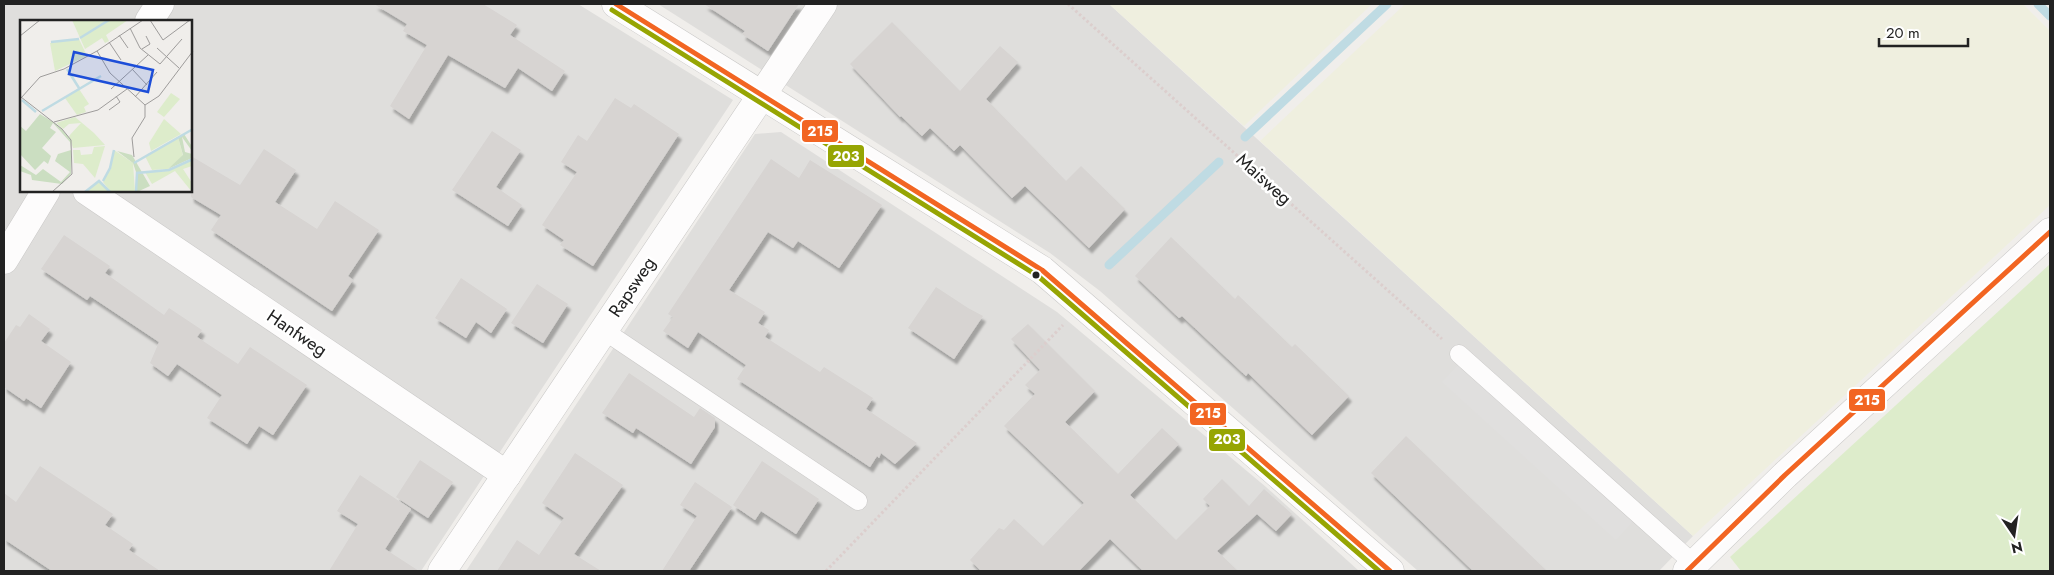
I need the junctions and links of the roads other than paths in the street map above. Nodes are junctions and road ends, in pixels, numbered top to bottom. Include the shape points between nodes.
1 (160, 4) edge
2 (616, 4) edge
3 (823, 4) edge
4 (150, 20) edge
5 (762, 95) junction
6 (45, 192) edge
7 (88, 192) edge
8 (2050, 232) edge
9 (4, 260) edge
10 (602, 330) junction
11 (1460, 354) road end
12 (507, 475) junction
13 (858, 502) dead end
14 (1691, 568) edge
15 (442, 571) edge
16 (1390, 571) edge

1 - 4 street
2 - 5 street
3 - 5 street, Rapsweg
5 - 10 street, Rapsweg
5 - 16 street via 1042,270
6 - 9 street
7 - 12 street, Hanfweg
8 - 14 street via 1785,475
10 - 12 street, Rapsweg
10 - 13 lane
11 - 14 lane
12 - 15 street, Rapsweg

